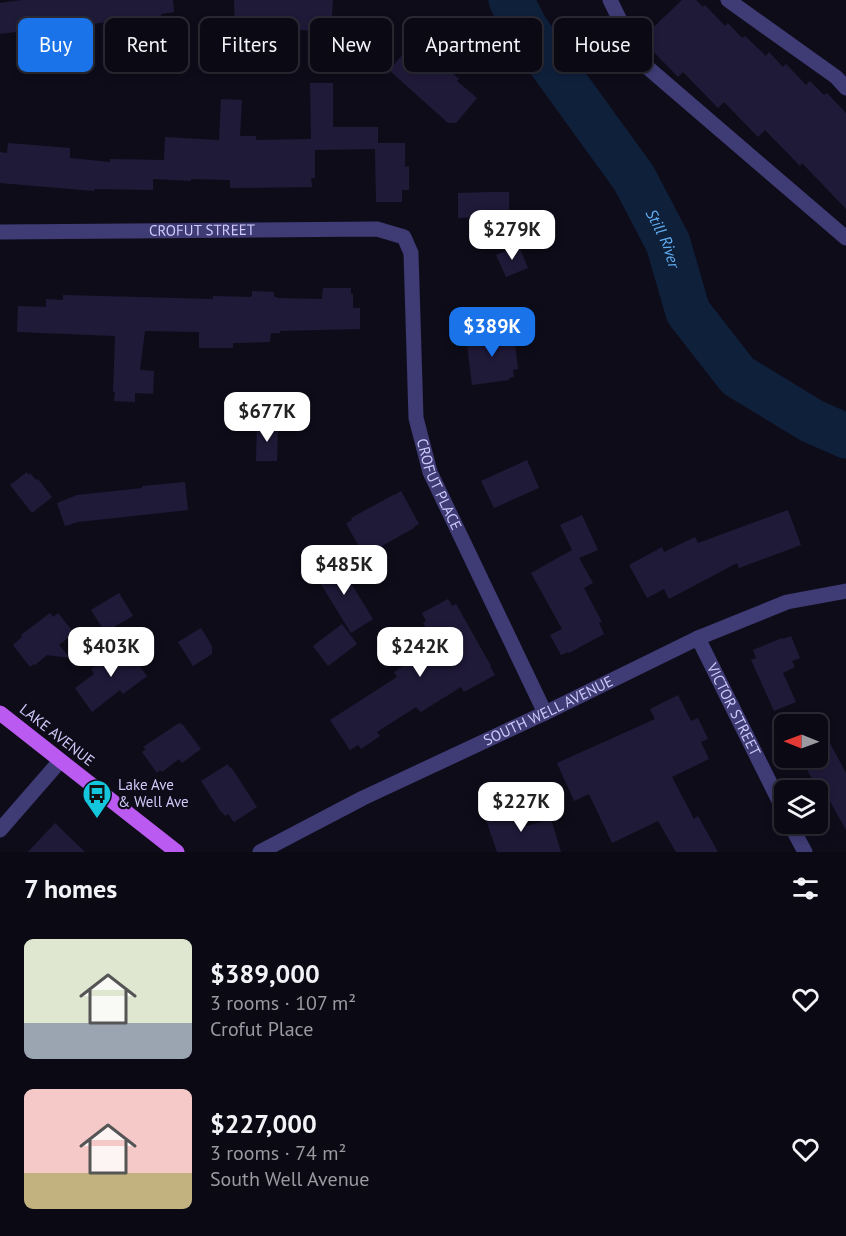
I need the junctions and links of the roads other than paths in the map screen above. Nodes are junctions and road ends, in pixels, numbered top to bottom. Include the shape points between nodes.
1 (610, 0) edge
2 (728, 0) edge
3 (846, 88) edge
4 (0, 231) edge
5 (404, 237) joint
6 (846, 238) edge
7 (846, 591) edge
8 (698, 638) junction
9 (0, 713) edge
10 (545, 713) junction
11 (60, 761) junction
12 (774, 792) edge
13 (0, 830) edge
14 (795, 834) edge
15 (177, 852) edge
16 (260, 852) edge
17 (805, 852) edge

1 - 6 street via 640,61
2 - 3 street
4 - 5 street, CROFUT STREET via 377,229
5 - 10 street, CROFUT PLACE via 411,253 416,418 430,472
7 - 8 street, SOUTH WELL AVENUE via 787,602
8 - 10 street, SOUTH WELL AVENUE
8 - 12 street, VICTOR STREET
9 - 11 main road, LAKE AVENUE
10 - 16 street, SOUTH WELL AVENUE via 363,798
11 - 13 street
11 - 15 main road, LAKE AVENUE
14 - 17 street

